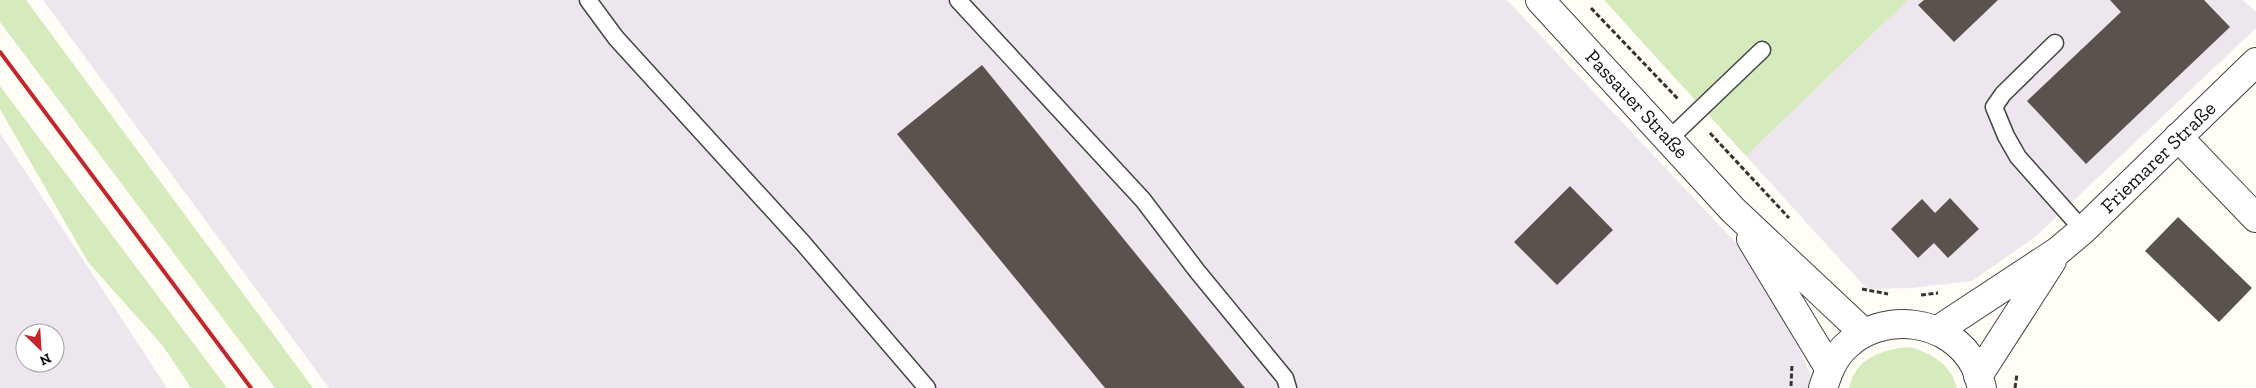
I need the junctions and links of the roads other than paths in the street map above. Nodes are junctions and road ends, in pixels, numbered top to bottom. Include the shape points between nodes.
1 (588, 0) edge
2 (958, 0) edge
3 (1540, 0) edge
4 (2055, 42) dead end
5 (1762, 50) dead end
6 (2256, 62) edge
7 (2178, 137) junction
8 (1669, 139) junction
9 (1733, 210) junction
10 (2256, 218) edge
11 (2083, 230) junction
12 (2058, 251) junction
13 (1938, 330) junction
14 (1864, 333) junction
15 (1826, 378) edge
16 (1980, 382) edge
17 (927, 388) edge
18 (1288, 388) edge

1 - 17 lane via 616,38 802,242
2 - 18 lane via 1143,200 1285,378
3 - 8 street, Passauer Straße
4 - 11 lane via 2003,94 1994,108 2018,157
5 - 8 lane
6 - 7 street, Friemarer Straße
7 - 10 street
7 - 11 street, Friemarer Straße
8 - 9 street, Passauer Straße
9 - 14 street, Passauer Straße
9 - 15 street, Passauer Straße
11 - 12 street, Friemarer Straße
12 - 13 street, Friemarer Straße
12 - 16 street, Friemarer Straße
13 - 14 street, Friemarer Straße via 1913,324 1888,324
13 - 16 street, Friemarer Straße via 1958,345 1975,366
14 - 15 street, Friemarer Straße via 1844,348

